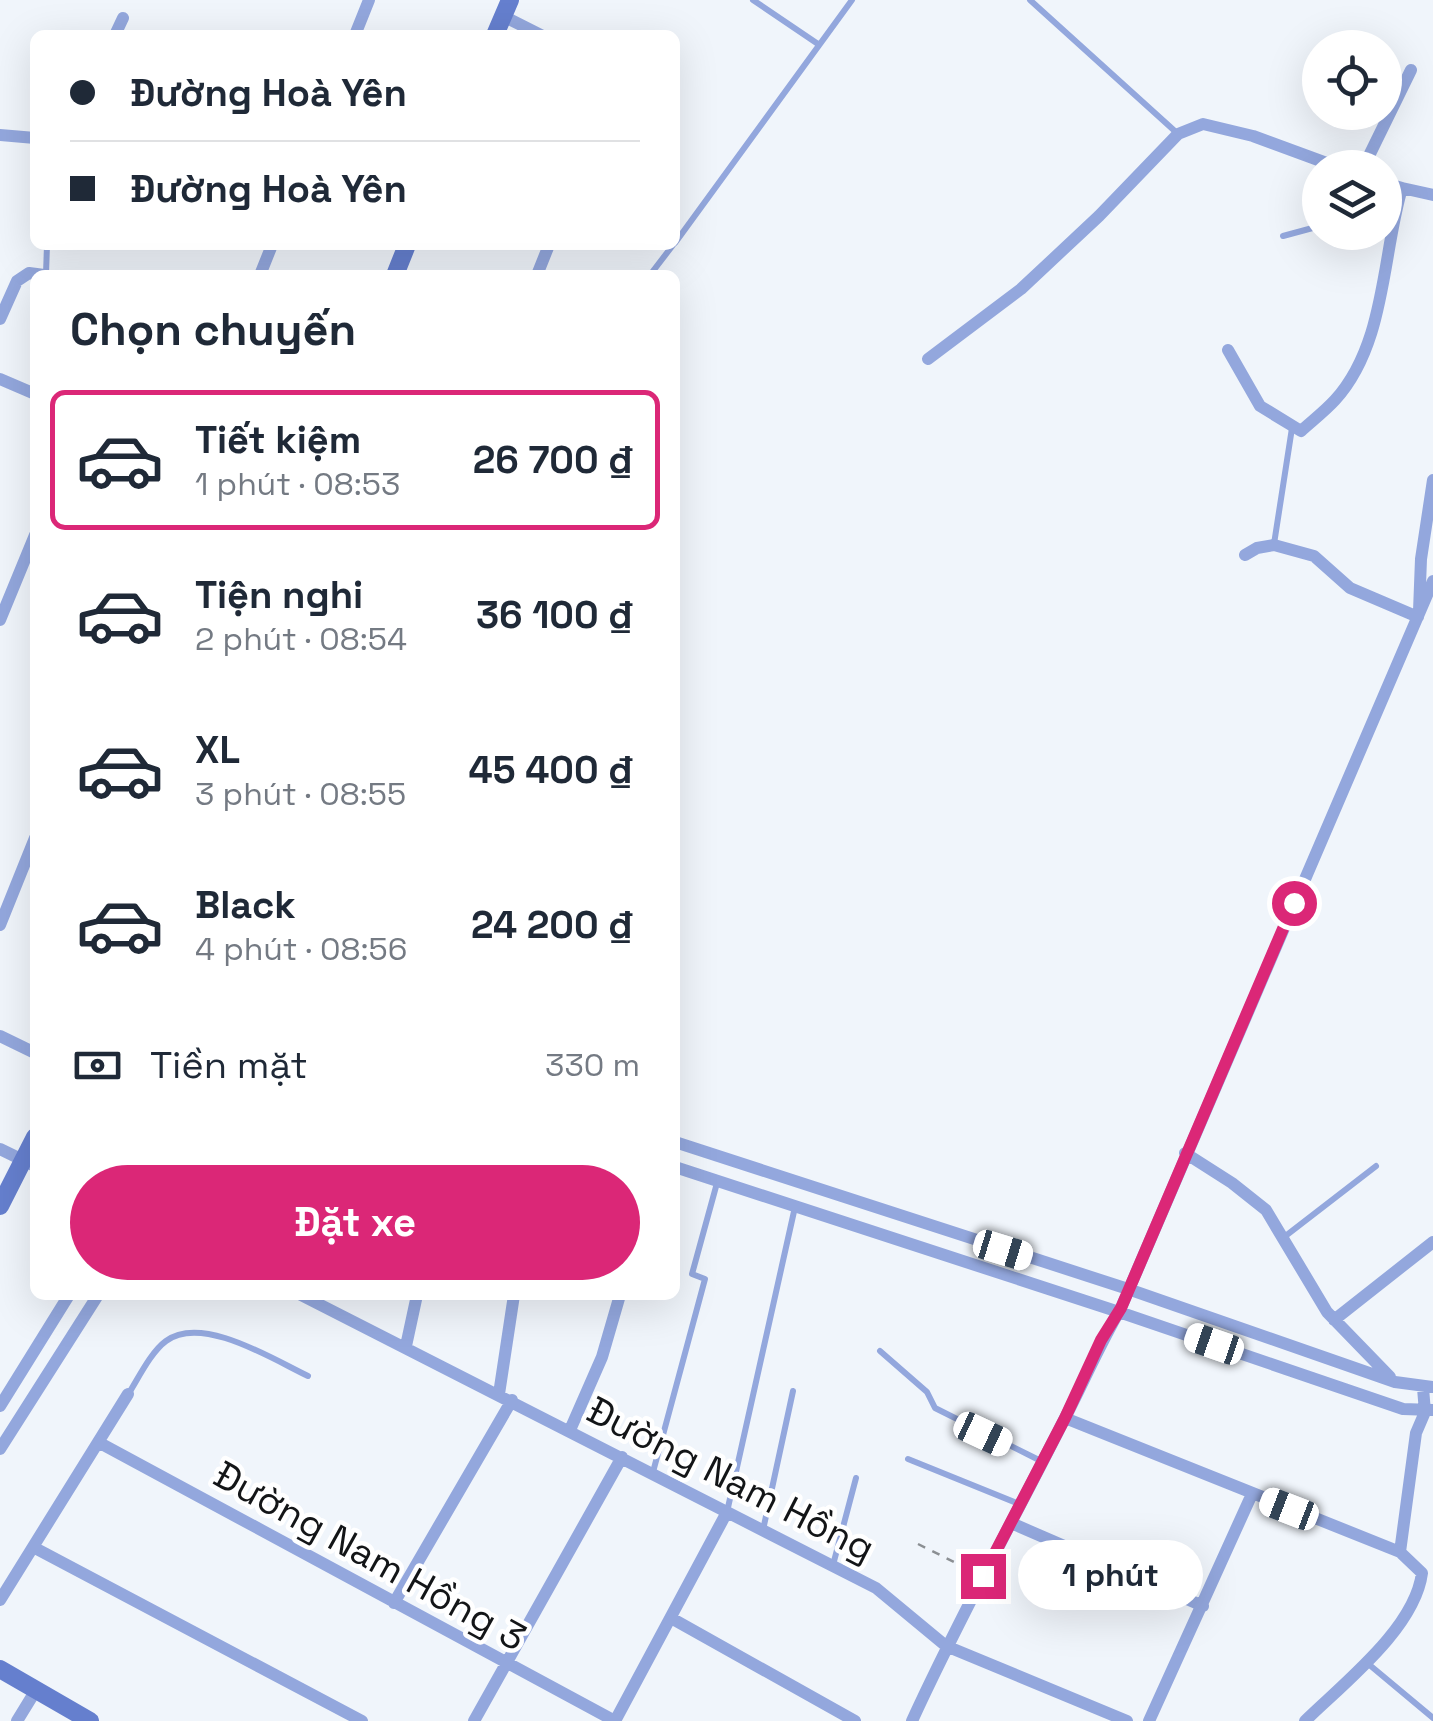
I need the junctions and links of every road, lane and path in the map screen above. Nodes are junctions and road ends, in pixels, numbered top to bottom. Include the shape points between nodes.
1 (369, 0) edge
2 (753, 0) edge
3 (852, 0) edge
4 (1030, 0) edge
5 (506, 8) edge
6 (123, 18) dead end
7 (118, 30) edge
8 (357, 30) edge
9 (535, 30) edge
10 (818, 44) junction
11 (1411, 70) dead end
12 (1178, 134) junction
13 (0, 135) edge
14 (30, 138) edge
15 (1371, 150) edge
16 (1302, 154) edge
17 (1402, 188) edge
18 (1433, 195) edge
19 (1302, 231) edge
20 (680, 236) edge
21 (1283, 236) dead end
22 (669, 250) edge
23 (1385, 250) edge
24 (654, 270) edge
25 (30, 273) edge
26 (0, 274) edge
27 (18, 281) junction
28 (0, 319) edge
29 (1228, 350) dead end
30 (928, 358) dead end
31 (0, 379) edge
32 (30, 392) edge
33 (1292, 427) junction
34 (1433, 480) edge
35 (1274, 545) junction
36 (30, 547) edge
37 (1245, 555) dead end
38 (1433, 580) edge
39 (1419, 614) junction
40 (0, 620) edge
41 (1433, 621) edge
42 (30, 850) edge
43 (0, 925) edge
44 (0, 1036) edge
45 (30, 1051) edge
46 (680, 1144) edge
47 (0, 1148) edge
48 (1185, 1154) junction
49 (30, 1163) edge
50 (1376, 1166) dead end
51 (680, 1168) edge
52 (717, 1180) junction
53 (0, 1206) edge
54 (796, 1206) junction
55 (1283, 1238) junction
56 (1433, 1242) edge
57 (1128, 1290) junction
58 (66, 1300) edge
59 (95, 1300) edge
60 (416, 1300) edge
61 (514, 1300) edge
62 (619, 1300) edge
63 (331, 1302) edge
64 (1120, 1310) junction
65 (1334, 1320) junction
66 (406, 1346) junction
67 (880, 1351) dead end
68 (308, 1376) dead end
69 (1395, 1382) junction
70 (1427, 1389) edge
71 (793, 1391) dead end
72 (128, 1394) joint
73 (505, 1397) junction
74 (0, 1406) edge
75 (1427, 1411) edge
76 (1065, 1418) junction
77 (570, 1430) junction
78 (98, 1442) junction
79 (0, 1450) edge
80 (622, 1457) junction
81 (908, 1459) dead end
82 (1041, 1461) junction
83 (653, 1474) junction
84 (856, 1478) dead end
85 (1252, 1494) junction
86 (1019, 1504) junction
87 (726, 1512) junction
88 (1011, 1524) junction
89 (763, 1531) junction
90 (918, 1544) dead end
91 (33, 1547) junction
92 (1400, 1552) junction
93 (833, 1566) junction
94 (983, 1576) junction
95 (0, 1600) edge
96 (394, 1603) junction
97 (1204, 1606) junction
98 (670, 1618) junction
99 (946, 1646) junction
100 (1365, 1661) junction
101 (506, 1664) junction
102 (0, 1669) edge
103 (36, 1690) junction
104 (1433, 1718) edge
105 (18, 1721) edge
106 (90, 1721) edge
107 (362, 1721) edge
108 (474, 1721) edge
109 (615, 1721) edge
110 (855, 1721) edge
111 (912, 1721) edge
112 (1127, 1721) edge
113 (1148, 1721) edge
114 (1305, 1721) edge

1 - 8 street
2 - 10 lane
3 - 10 lane
4 - 12 lane
5 - 9 street
6 - 7 street
10 - 20 lane
11 - 15 street
12 - 16 street via 1204,124
12 - 30 street via 1021,288
13 - 14 street
17 - 18 street
19 - 21 lane
22 - 24 lane
23 - 33 street via 1362,357 1338,398 1301,431
25 - 27 street
26 - 27 street
27 - 28 street
29 - 33 street via 1260,406
31 - 32 street
33 - 35 lane
34 - 39 street
35 - 37 street
35 - 39 street via 1314,556 1350,588
36 - 40 street
38 - 39 street
39 - 41 street
39 - 48 street
42 - 43 street
44 - 45 street
46 - 57 street
47 - 49 street
48 - 55 street via 1258,1203
48 - 57 street
49 - 53 main road
50 - 55 lane
51 - 52 street
52 - 54 street
52 - 83 lane via 692,1274 704,1279
54 - 64 street
54 - 87 lane
55 - 65 street
56 - 65 street
57 - 64 street
57 - 69 street
58 - 74 street
59 - 79 street
60 - 66 street
61 - 73 street
62 - 77 street
63 - 66 street, Đường Nam Hồng
64 - 75 street via 1381,1402
64 - 76 street
65 - 69 street
66 - 73 street, Đường Nam Hồng
67 - 82 lane via 928,1392 936,1408
68 - 72 lane via 239,1342 180,1334 164,1342
69 - 70 street
70 - 75 street
71 - 89 lane
72 - 78 street
73 - 77 street, Đường Nam Hồng
73 - 96 street
75 - 92 street via 1416,1433
76 - 82 street
76 - 85 street
77 - 80 street, Đường Nam Hồng
78 - 91 street
78 - 96 street, Đường Nam Hồng 3
80 - 83 street, Đường Nam Hồng
80 - 101 street
81 - 86 lane
82 - 86 street
83 - 87 street, Đường Nam Hồng
84 - 93 lane
85 - 92 street
85 - 97 street
86 - 88 street
87 - 89 street, Đường Nam Hồng
87 - 98 street
88 - 94 street
88 - 97 street
89 - 93 street, Đường Nam Hồng
90 - 94 path
91 - 95 street
91 - 107 street
92 - 100 street via 1422,1573 1420,1593
93 - 99 street, Đường Nam Hồng via 876,1588
94 - 99 street
96 - 101 street, Đường Nam Hồng 3
97 - 113 street
98 - 109 street
98 - 110 street
99 - 111 street
99 - 112 street, Đường Nam Hồng
100 - 104 lane
100 - 114 street
101 - 108 street
101 - 109 street, Đường Nam Hồng 3
102 - 103 main road
103 - 105 street
103 - 106 main road

